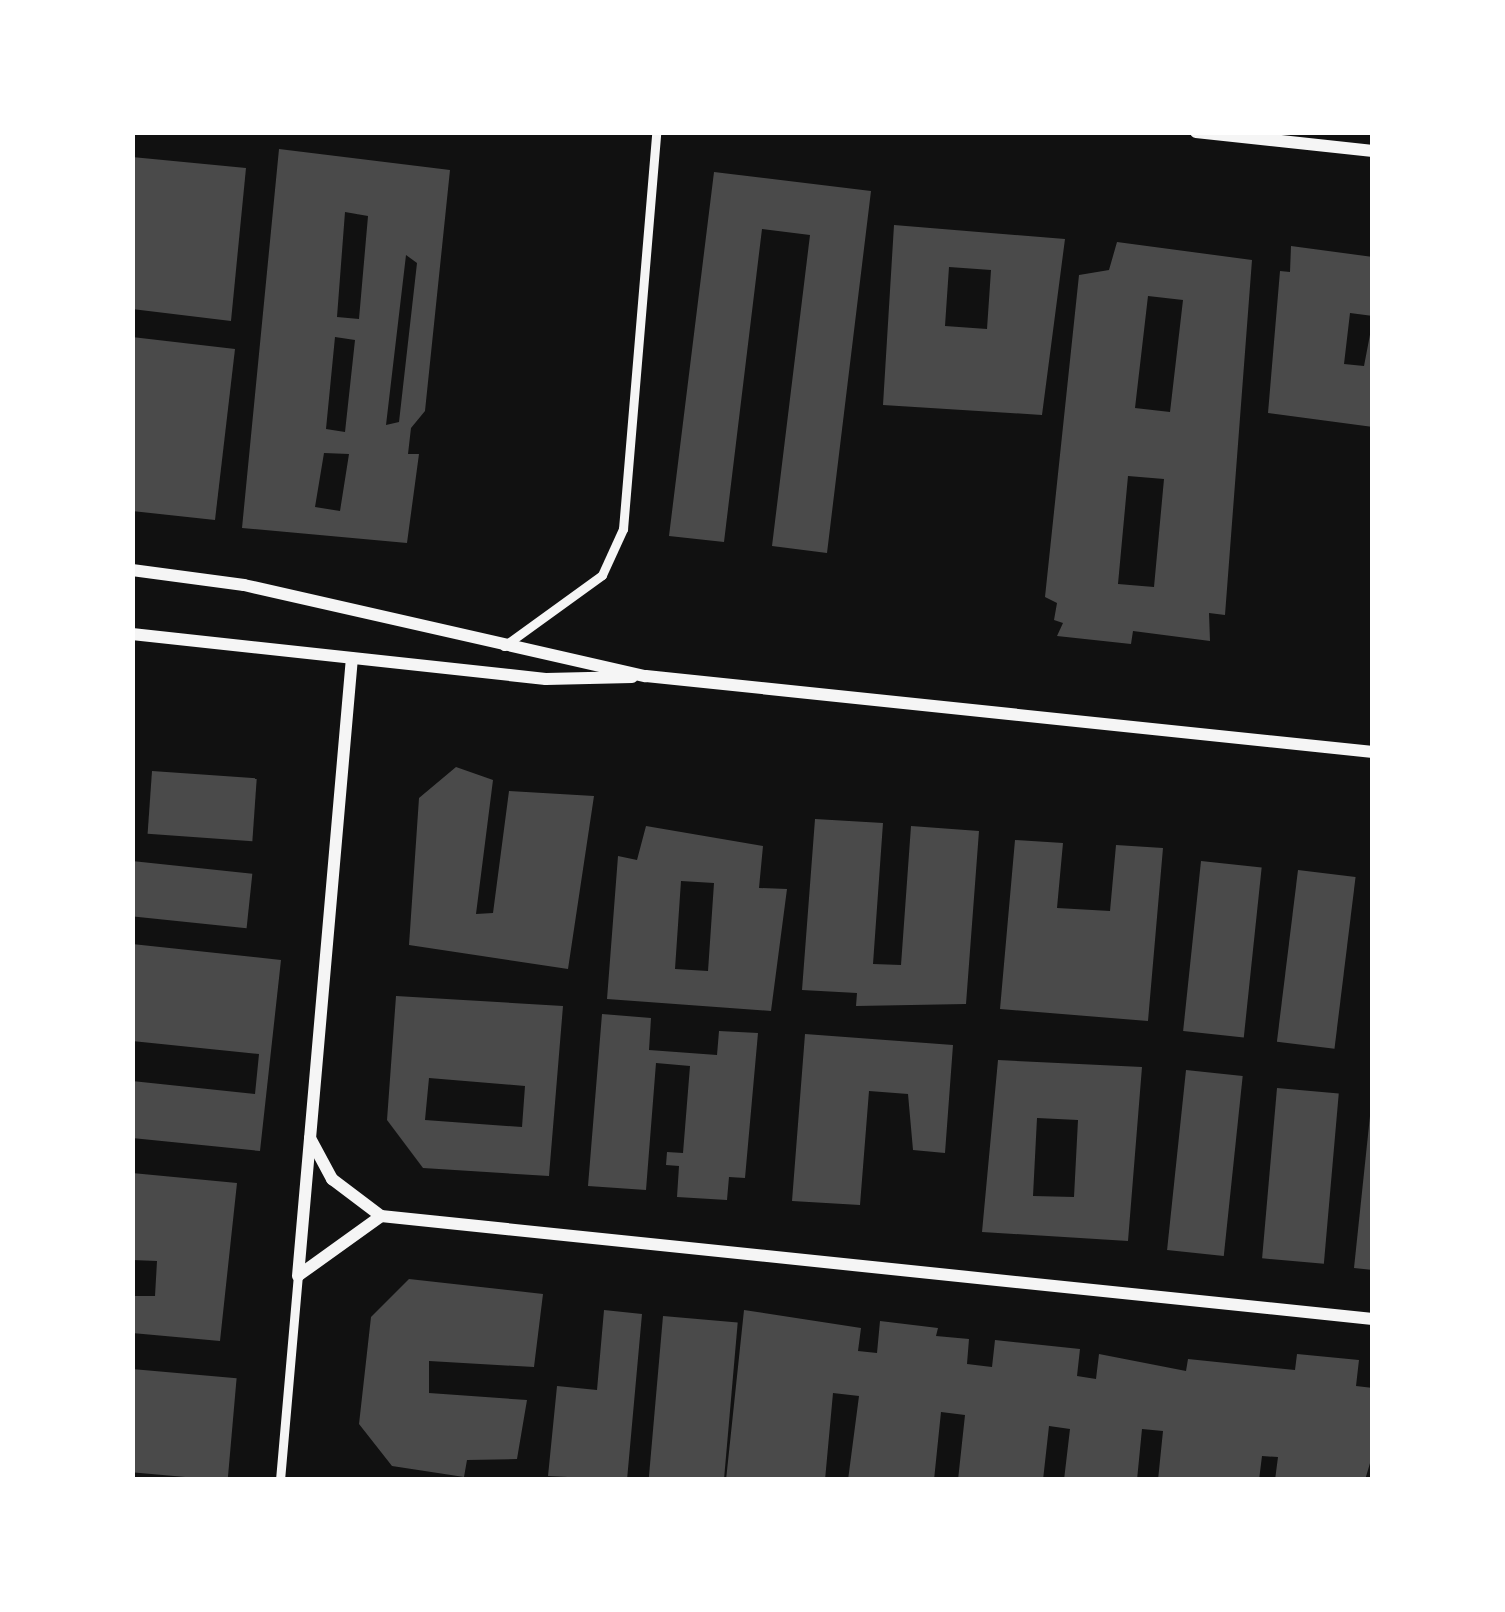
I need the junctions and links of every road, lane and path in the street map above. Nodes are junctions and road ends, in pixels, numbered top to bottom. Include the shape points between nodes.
1 (656, 132) edge
2 (1196, 132) edge
3 (1373, 151) edge
4 (132, 570) edge
5 (132, 634) edge
6 (504, 646) junction
7 (352, 658) junction
8 (646, 676) junction
9 (1373, 752) edge
10 (310, 1138) junction
11 (381, 1216) junction
12 (298, 1276) junction
13 (1373, 1319) edge
14 (280, 1480) edge

1 - 6 lane via 623,529 602,574
2 - 3 street
4 - 6 street via 244,585
5 - 7 street
6 - 8 street
7 - 8 street via 546,679
7 - 10 street
8 - 9 street
10 - 11 street via 332,1179
10 - 12 street
11 - 12 street
11 - 13 street
12 - 14 lane

